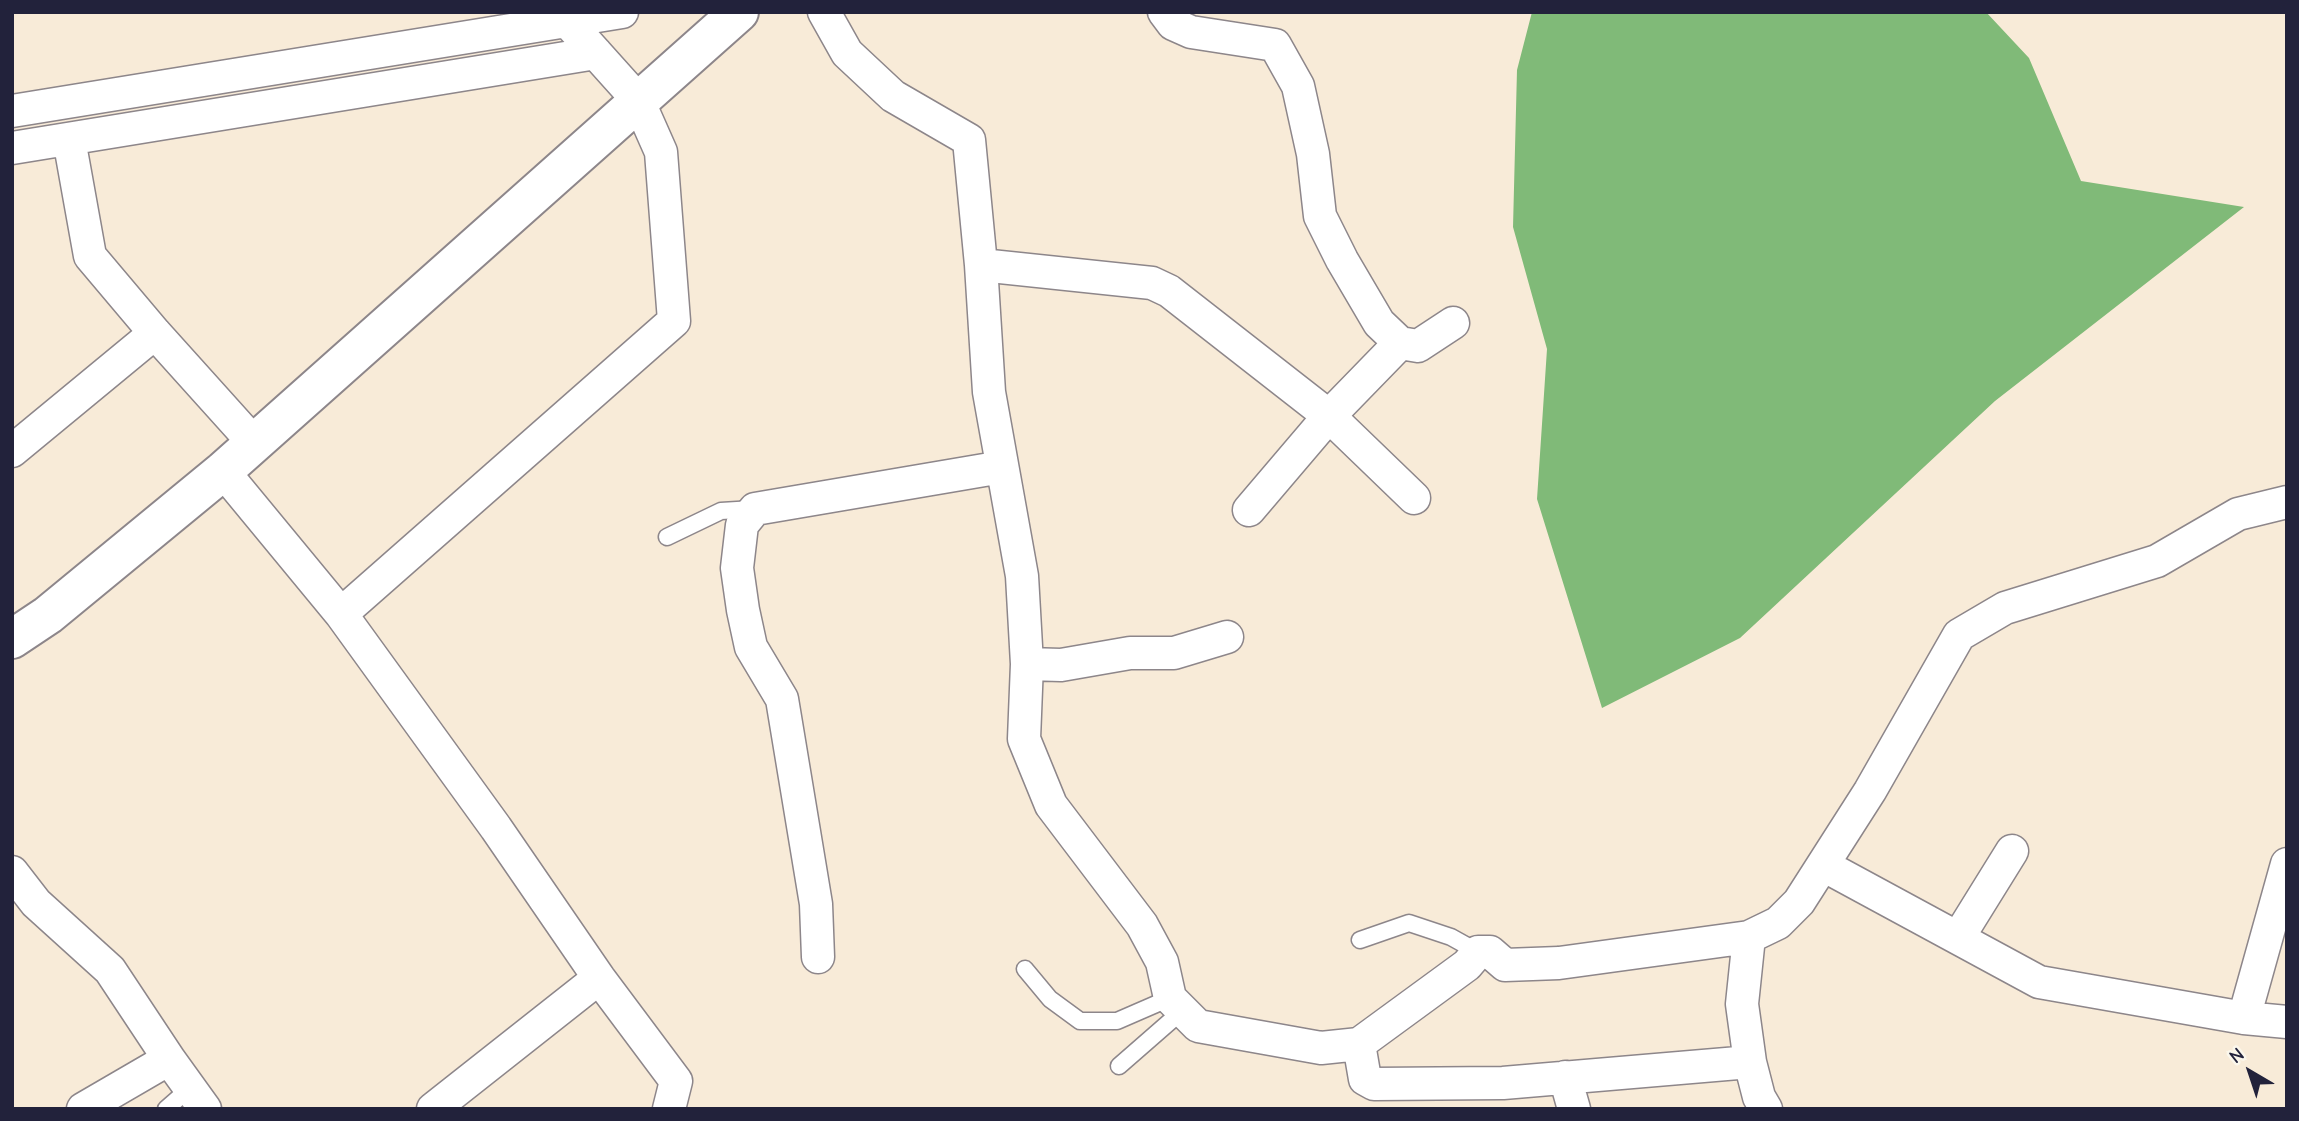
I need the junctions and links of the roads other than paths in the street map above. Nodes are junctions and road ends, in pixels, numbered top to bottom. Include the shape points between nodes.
1 (622, 12) edge
2 (824, 12) edge
3 (1164, 12) edge
4 (567, 17) edge
5 (719, 19) edge
6 (596, 53) junction
7 (638, 100) junction
8 (12, 111) edge
9 (69, 139) junction
10 (12, 148) edge
11 (981, 265) junction
12 (1453, 323) dead end
13 (155, 332) junction
14 (1400, 343) junction
15 (1329, 416) junction
16 (254, 443) junction
17 (12, 451) edge
18 (1002, 467) junction
19 (223, 471) junction
20 (1414, 498) dead end
21 (2287, 502) edge
22 (755, 509) junction
23 (1249, 510) dead end
24 (667, 537) dead end
25 (341, 614) junction
26 (1227, 637) dead end
27 (12, 639) edge
28 (1027, 664) junction
29 (2012, 851) dead end
30 (2287, 864) edge
31 (1823, 865) junction
32 (12, 872) edge
33 (1749, 937) junction
34 (1958, 939) junction
35 (1360, 940) dead end
36 (1478, 952) junction
37 (818, 957) dead end
38 (1025, 969) dead end
39 (599, 978) junction
40 (1176, 1004) junction
41 (2244, 1018) junction
42 (2287, 1022) edge
43 (1359, 1044) junction
44 (169, 1059) junction
45 (1750, 1062) junction
46 (1119, 1066) dead end
47 (1564, 1077) junction
48 (198, 1098) edge
49 (83, 1109) edge
50 (166, 1109) edge
51 (433, 1109) edge
52 (669, 1109) edge
53 (1574, 1109) edge
54 (1766, 1109) edge

1 - 4 street
2 - 11 street via 848,54 893,96 969,140
3 - 14 street via 1173,24 1191,32 1275,45 1298,86 1320,216 1379,323
4 - 6 street
4 - 8 street
5 - 7 street
6 - 7 street
6 - 9 street
7 - 16 street
7 - 25 street via 661,152 674,321
9 - 10 street
9 - 13 street via 90,256
11 - 15 street via 1152,283 1169,291
11 - 18 street via 989,392
12 - 14 street via 1418,346
13 - 16 street
13 - 17 street
14 - 15 street
15 - 20 street
15 - 23 street
16 - 19 street
18 - 22 street
18 - 28 street via 1022,576
19 - 25 street
19 - 27 street via 48,615
21 - 31 street via 2238,514 2157,561 2005,608 1959,635
22 - 24 lane via 721,512
22 - 37 street via 742,526 737,568 751,648 782,699 816,904
25 - 39 street
26 - 28 street via 1174,653 1130,653 1061,665
28 - 40 street via 1024,739 1051,805 1142,925 1162,962
29 - 34 street
30 - 41 street
31 - 33 street via 1799,902 1778,923
31 - 34 street
32 - 44 street via 36,903 110,970
33 - 36 street via 1559,964 1505,965 1490,952
33 - 45 street via 1742,1004
34 - 41 street via 2039,982
35 - 36 lane via 1409,923
36 - 43 street
38 - 40 lane via 1050,999 1080,1021 1117,1021
39 - 51 street
39 - 52 street via 676,1081
40 - 43 street via 1198,1026 1321,1048
40 - 46 lane
41 - 42 street
43 - 47 street via 1365,1079 1374,1084 1503,1083
44 - 48 street
44 - 49 street
45 - 47 street
45 - 54 street
47 - 53 street
48 - 50 lane

